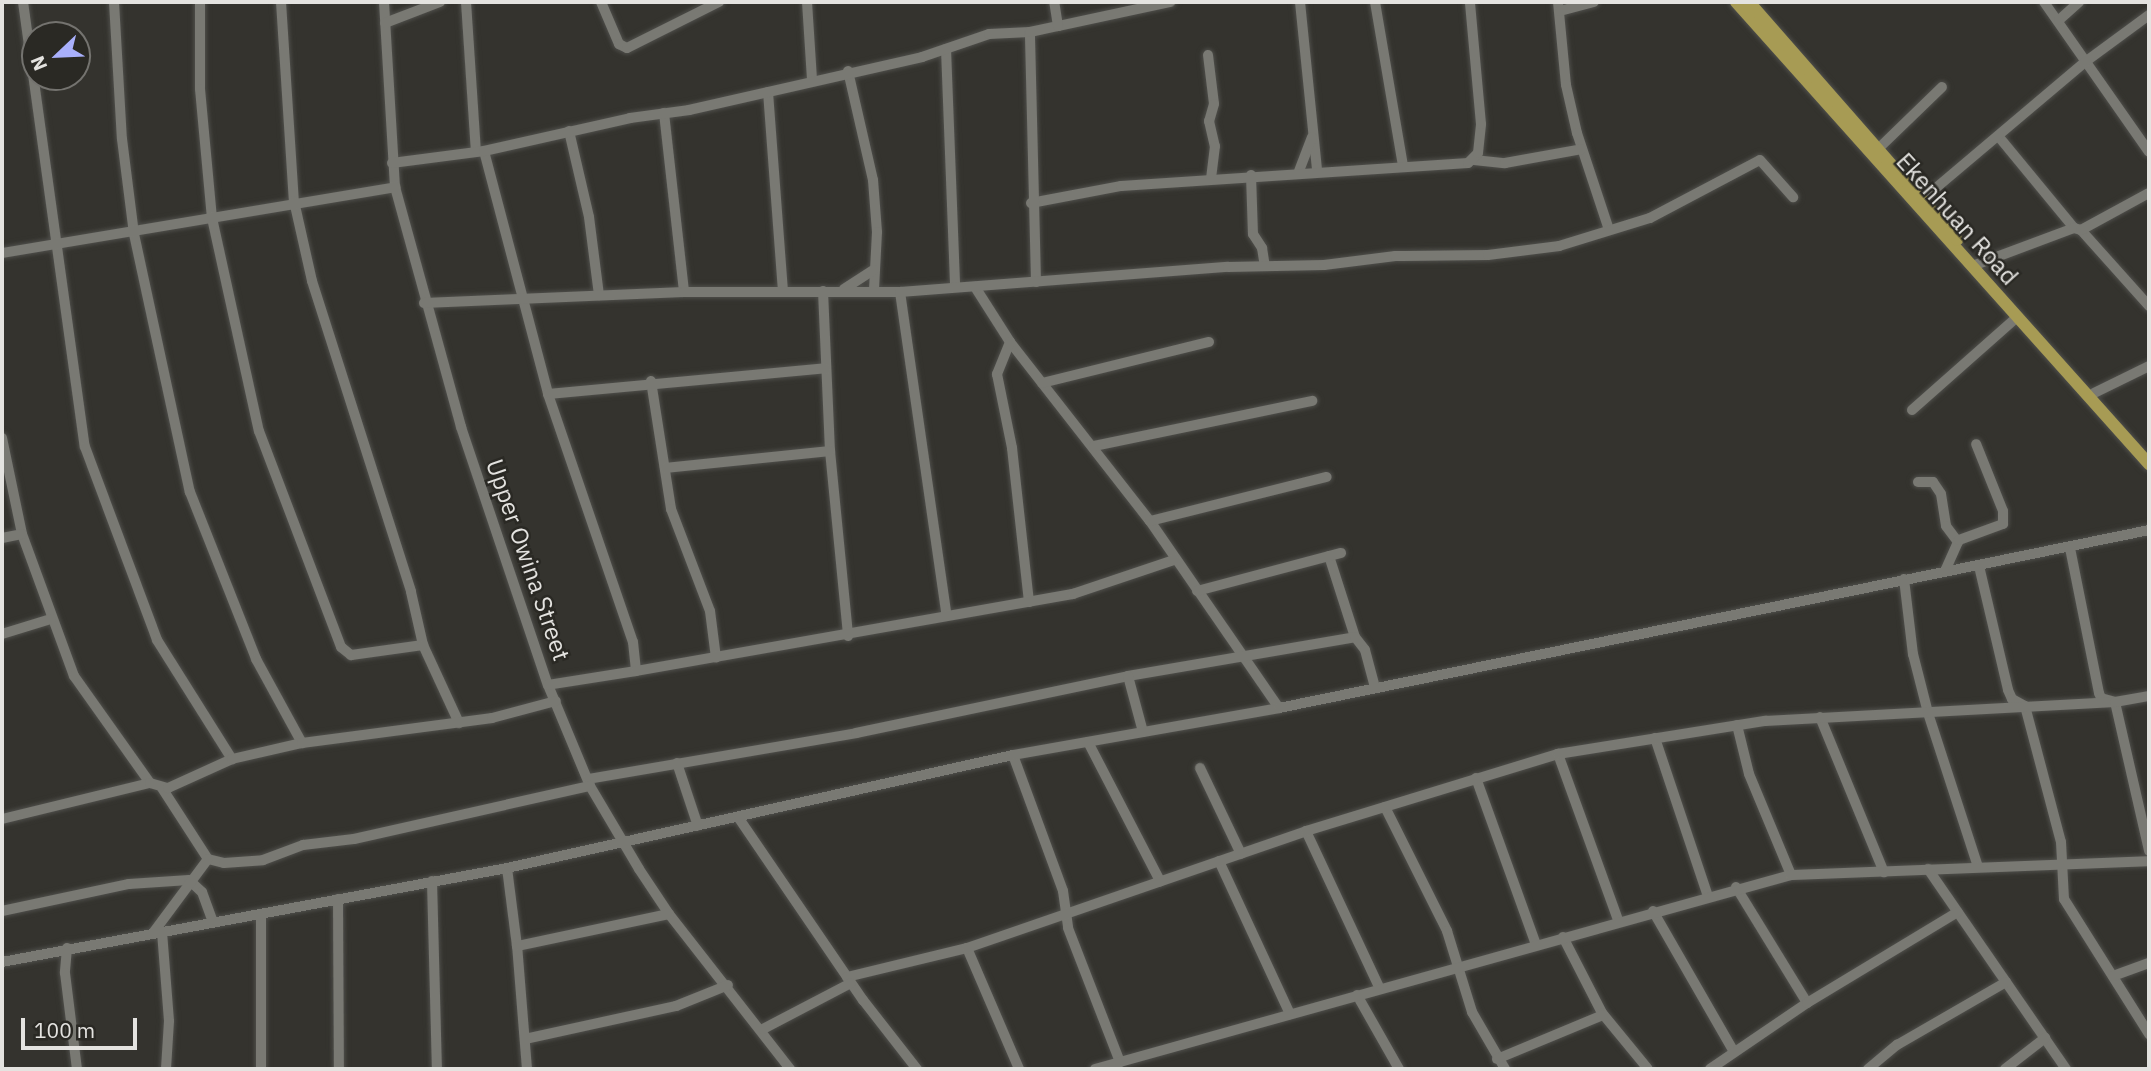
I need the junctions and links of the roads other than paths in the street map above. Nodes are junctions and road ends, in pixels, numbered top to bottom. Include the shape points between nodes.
1 (23, 2) edge
2 (114, 2) edge
3 (200, 2) edge
4 (281, 2) edge
5 (384, 2) edge
6 (440, 2) edge
7 (466, 2) edge
8 (601, 2) edge
9 (719, 2) edge
10 (807, 2) edge
11 (1055, 2) edge
12 (1170, 2) edge
13 (1300, 2) edge
14 (1376, 2) edge
15 (1470, 2) edge
16 (1594, 2) edge
17 (1736, 2) edge
18 (1749, 2) edge
19 (2043, 2) edge
20 (2079, 2) edge
21 (1559, 6) edge
22 (2149, 15) edge
23 (2059, 20) junction
24 (385, 23) junction
25 (1058, 26) junction
26 (1030, 32) junction
27 (946, 49) junction
28 (1208, 55) dead end
29 (2085, 62) junction
30 (848, 71) junction
31 (812, 79) junction
32 (1942, 87) dead end
33 (768, 92) junction
34 (664, 113) junction
35 (569, 131) junction
36 (1312, 137) junction
37 (1999, 137) junction
38 (1582, 149) junction
39 (1878, 149) junction
40 (480, 152) junction
41 (2149, 152) edge
42 (1474, 160) junction
43 (392, 163) junction
44 (1403, 166) junction
45 (1317, 170) junction
46 (1299, 171) junction
47 (1251, 175) junction
48 (1211, 178) junction
49 (395, 187) junction
50 (2149, 193) edge
51 (1793, 197) dead end
52 (1924, 198) junction
53 (294, 201) junction
54 (1031, 203) junction
55 (212, 218) junction
56 (2077, 229) junction
57 (1609, 230) junction
58 (134, 233) junction
59 (54, 247) junction
60 (2, 253) edge
61 (1975, 265) junction
62 (1265, 266) junction
63 (873, 270) junction
64 (1036, 282) junction
65 (955, 286) junction
66 (975, 287) junction
67 (874, 289) junction
68 (841, 290) junction
69 (783, 291) junction
70 (823, 291) junction
71 (684, 292) junction
72 (900, 292) junction
73 (599, 295) junction
74 (520, 298) junction
75 (424, 303) junction
76 (2149, 306) edge
77 (2017, 317) junction
78 (1010, 342) junction
79 (1209, 342) dead end
80 (2149, 366) edge
81 (826, 369) junction
82 (651, 381) junction
83 (1042, 383) junction
84 (2094, 393) junction
85 (548, 394) junction
86 (1312, 401) dead end
87 (1912, 411) dead end
88 (1976, 444) dead end
89 (3, 445) edge
90 (1094, 446) junction
91 (830, 451) junction
92 (2149, 452) edge
93 (2149, 464) edge
94 (665, 468) junction
95 (1327, 477) dead end
96 (1918, 482) dead end
97 (1150, 521) junction
98 (2148, 533) edge
99 (22, 534) junction
100 (2, 537) edge
101 (1958, 542) junction
102 (2070, 548) junction
103 (1341, 553) dead end
104 (1329, 556) junction
105 (1174, 559) junction
106 (1979, 566) junction
107 (1945, 571) junction
108 (1904, 579) junction
109 (1197, 591) junction
110 (1029, 602) junction
111 (946, 613) junction
112 (51, 619) junction
113 (2, 634) edge
114 (848, 636) junction
115 (1355, 637) junction
116 (423, 645) junction
117 (1244, 657) junction
118 (716, 658) junction
119 (636, 671) junction
120 (1128, 676) junction
121 (548, 685) junction
122 (1375, 688) junction
123 (2149, 696) edge
124 (556, 701) junction
125 (2115, 702) junction
126 (2025, 706) junction
127 (1279, 708) junction
128 (1928, 713) junction
129 (1820, 717) junction
130 (459, 723) junction
131 (1737, 725) junction
132 (1143, 732) junction
133 (1655, 738) junction
134 (1087, 742) junction
135 (302, 743) junction
136 (1558, 754) junction
137 (1013, 755) junction
138 (232, 760) junction
139 (677, 763) junction
140 (1200, 768) dead end
141 (1476, 778) junction
142 (589, 782) junction
143 (150, 783) junction
144 (162, 788) junction
145 (1385, 807) junction
146 (738, 817) junction
147 (2, 819) edge
148 (698, 826) junction
149 (1306, 831) junction
150 (626, 844) junction
151 (2149, 851) edge
152 (1241, 854) junction
153 (208, 859) junction
154 (1219, 861) junction
155 (2149, 861) edge
156 (2060, 864) junction
157 (1978, 867) junction
158 (506, 868) junction
159 (1928, 869) junction
160 (1884, 872) junction
161 (1791, 875) junction
162 (432, 881) junction
163 (1160, 881) junction
164 (194, 882) junction
165 (1736, 887) junction
166 (1708, 896) junction
167 (338, 899) junction
168 (2, 911) edge
169 (1067, 911) junction
170 (1653, 911) junction
171 (1958, 912) junction
172 (261, 914) junction
173 (669, 914) junction
174 (1618, 920) junction
175 (213, 922) junction
176 (157, 933) junction
177 (1563, 937) junction
178 (1536, 945) junction
179 (517, 946) junction
180 (67, 948) junction
181 (967, 948) junction
182 (2, 962) edge
183 (2149, 963) edge
184 (1455, 968) junction
185 (2113, 976) junction
186 (849, 980) junction
187 (2006, 982) junction
188 (728, 985) junction
189 (1380, 989) junction
190 (1357, 995) junction
191 (1807, 1003) junction
192 (1290, 1014) junction
193 (1604, 1015) junction
194 (2144, 1017) edge
195 (763, 1029) junction
196 (2149, 1034) edge
197 (2045, 1038) junction
198 (524, 1040) junction
199 (1733, 1050) junction
200 (1497, 1059) junction
201 (1121, 1062) junction
202 (77, 1069) edge
203 (166, 1069) edge
204 (261, 1069) edge
205 (339, 1069) edge
206 (437, 1069) edge
207 (527, 1069) edge
208 (790, 1069) edge
209 (917, 1069) edge
210 (1019, 1069) edge
211 (1095, 1069) edge
212 (1399, 1069) edge
213 (1505, 1069) edge
214 (1648, 1069) edge
215 (1710, 1069) edge
216 (1868, 1069) edge
217 (2006, 1069) edge
218 (2066, 1069) edge

1 - 59 street
2 - 58 street via 122,139
3 - 55 street via 200,89
4 - 53 street
5 - 24 street, Upper Owina Street
6 - 24 street
7 - 40 street
8 - 9 street via 619,44 627,48
10 - 31 street
11 - 25 street
12 - 25 street
13 - 36 street
14 - 44 street
15 - 42 street via 1481,124
16 - 21 street
17 - 77 main road, Ekenhuan Road
18 - 39 main road, Ekenhuan Road
19 - 23 street
20 - 23 street
21 - 38 street via 1566,85
22 - 29 street
23 - 29 street
24 - 43 street, Upper Owina Street
25 - 26 street
26 - 27 street via 989,34
26 - 54 street via 1034,103
27 - 30 street
27 - 65 street
28 - 48 street via 1214,104 1209,121 1214,146
29 - 37 street
29 - 41 street
30 - 31 street
30 - 63 street via 873,180 877,232
31 - 33 street
32 - 39 street
33 - 34 street
33 - 69 street
34 - 35 street
34 - 71 street
35 - 40 street
35 - 73 street via 589,218
36 - 45 street
36 - 46 street
37 - 52 street
37 - 56 street
38 - 42 street via 1505,163
38 - 57 street
39 - 52 main road, Ekenhuan Road
40 - 43 street
40 - 74 street
42 - 44 street
43 - 49 street, Upper Owina Street
44 - 45 street
45 - 46 street
46 - 47 street
47 - 48 street
47 - 62 street via 1253,233
48 - 54 street via 1121,186
49 - 53 street
49 - 75 street, Upper Owina Street
50 - 56 street
51 - 57 street via 1760,160 1684,204
52 - 61 main road, Ekenhuan Road
53 - 55 street
53 - 116 street via 312,281 411,592
54 - 64 street
55 - 58 street
55 - 116 street via 259,431 341,647 351,655
56 - 61 street
56 - 76 street
57 - 62 street via 1559,247
58 - 59 street
58 - 135 street via 190,492 256,659
59 - 60 street
59 - 138 street via 85,447 157,640
61 - 84 main road, Ekenhuan Road
62 - 64 street
63 - 67 street
63 - 68 street
64 - 66 street
65 - 66 street
65 - 72 street
66 - 78 street
67 - 68 street
67 - 72 street
68 - 70 street
69 - 70 street
69 - 71 street
70 - 81 street
71 - 73 street
72 - 111 street
73 - 74 street
74 - 75 street
74 - 85 street
75 - 121 street, Upper Owina Street
77 - 87 street
77 - 93 main road, Ekenhuan Road
78 - 83 street
78 - 110 street via 997,384 1012,448
79 - 83 street
80 - 84 street
81 - 82 street
81 - 91 street
82 - 85 street
82 - 94 street
83 - 90 street
84 - 92 main road, Ekenhuan Road
85 - 119 street via 614,578 633,642
86 - 90 street
88 - 101 street via 2003,511 2003,524
89 - 99 street
90 - 97 street
91 - 94 street
91 - 114 street
94 - 118 street via 671,509 710,611
95 - 97 street
96 - 101 street via 1933,482 1941,494 1946,526
97 - 105 street
98 - 102 street
99 - 100 street
99 - 112 street
101 - 107 street
102 - 106 street
102 - 125 street via 2099,693
103 - 104 street
104 - 109 street
104 - 115 street
105 - 109 street
105 - 110 street via 1073,594
106 - 107 street
106 - 126 street via 2008,690 2012,699
107 - 108 street
108 - 122 street
108 - 128 street via 1913,654
109 - 117 street
110 - 111 street
111 - 114 street
112 - 113 street
112 - 143 street via 74,676
114 - 118 street
115 - 117 street
115 - 122 street via 1365,650
116 - 130 street
117 - 120 street
117 - 127 street
118 - 119 street
119 - 121 street
120 - 132 street
120 - 139 street via 959,713
121 - 124 street, Upper Owina Street
122 - 127 street
123 - 125 street
124 - 130 street
124 - 142 street, Upper Owina Street
125 - 126 street
125 - 151 street
126 - 128 street
126 - 156 street via 2061,842
127 - 132 street
128 - 129 street
128 - 157 street
129 - 131 street
129 - 160 street
130 - 135 street
131 - 133 street
131 - 161 street via 1749,774
132 - 134 street
133 - 136 street
133 - 166 street
134 - 137 street
134 - 163 street
135 - 138 street
136 - 141 street
136 - 174 street
137 - 146 street
137 - 169 street
138 - 144 street
139 - 142 street
139 - 148 street
140 - 152 street
141 - 145 street
141 - 178 street
142 - 150 street, Upper Owina Street
142 - 153 street via 354,839 303,845 263,860 224,863
143 - 144 street
143 - 147 street
144 - 153 street
145 - 149 street
145 - 184 street via 1447,931
146 - 148 street
146 - 186 street
148 - 150 street
149 - 152 street
149 - 189 street
150 - 158 street
150 - 173 street, Upper Owina Street
152 - 154 street
153 - 164 street
154 - 163 street
154 - 192 street
155 - 156 street
156 - 157 street
156 - 185 street via 2064,899
157 - 159 street
158 - 162 street
158 - 179 street
159 - 160 street
159 - 171 street
160 - 161 street
161 - 165 street
162 - 167 street
162 - 206 street
163 - 169 street
164 - 168 street via 129,884
164 - 175 street
164 - 176 street
165 - 166 street
165 - 191 street
166 - 170 street
167 - 172 street
167 - 205 street
169 - 181 street
169 - 201 street via 1068,928
170 - 174 street
170 - 199 street
171 - 187 street
171 - 191 street
172 - 175 street
172 - 204 street
173 - 179 street
173 - 188 street, Upper Owina Street
174 - 177 street
175 - 176 street
176 - 180 street
176 - 203 street via 169,1021
177 - 178 street
177 - 193 street
178 - 184 street
179 - 198 street
180 - 182 street
180 - 202 street via 65,973
181 - 186 street
181 - 210 street
183 - 185 street
184 - 189 street
184 - 200 street
185 - 194 street
186 - 195 street
186 - 209 street
187 - 197 street
187 - 216 street via 1897,1045
188 - 195 street, Upper Owina Street
188 - 198 street via 676,1006
189 - 190 street
190 - 192 street
190 - 212 street
191 - 199 street
192 - 201 street
193 - 200 street
193 - 214 street
194 - 196 street
195 - 208 street, Upper Owina Street
197 - 217 street
197 - 218 street
198 - 207 street
199 - 215 street
200 - 213 street
201 - 211 street

